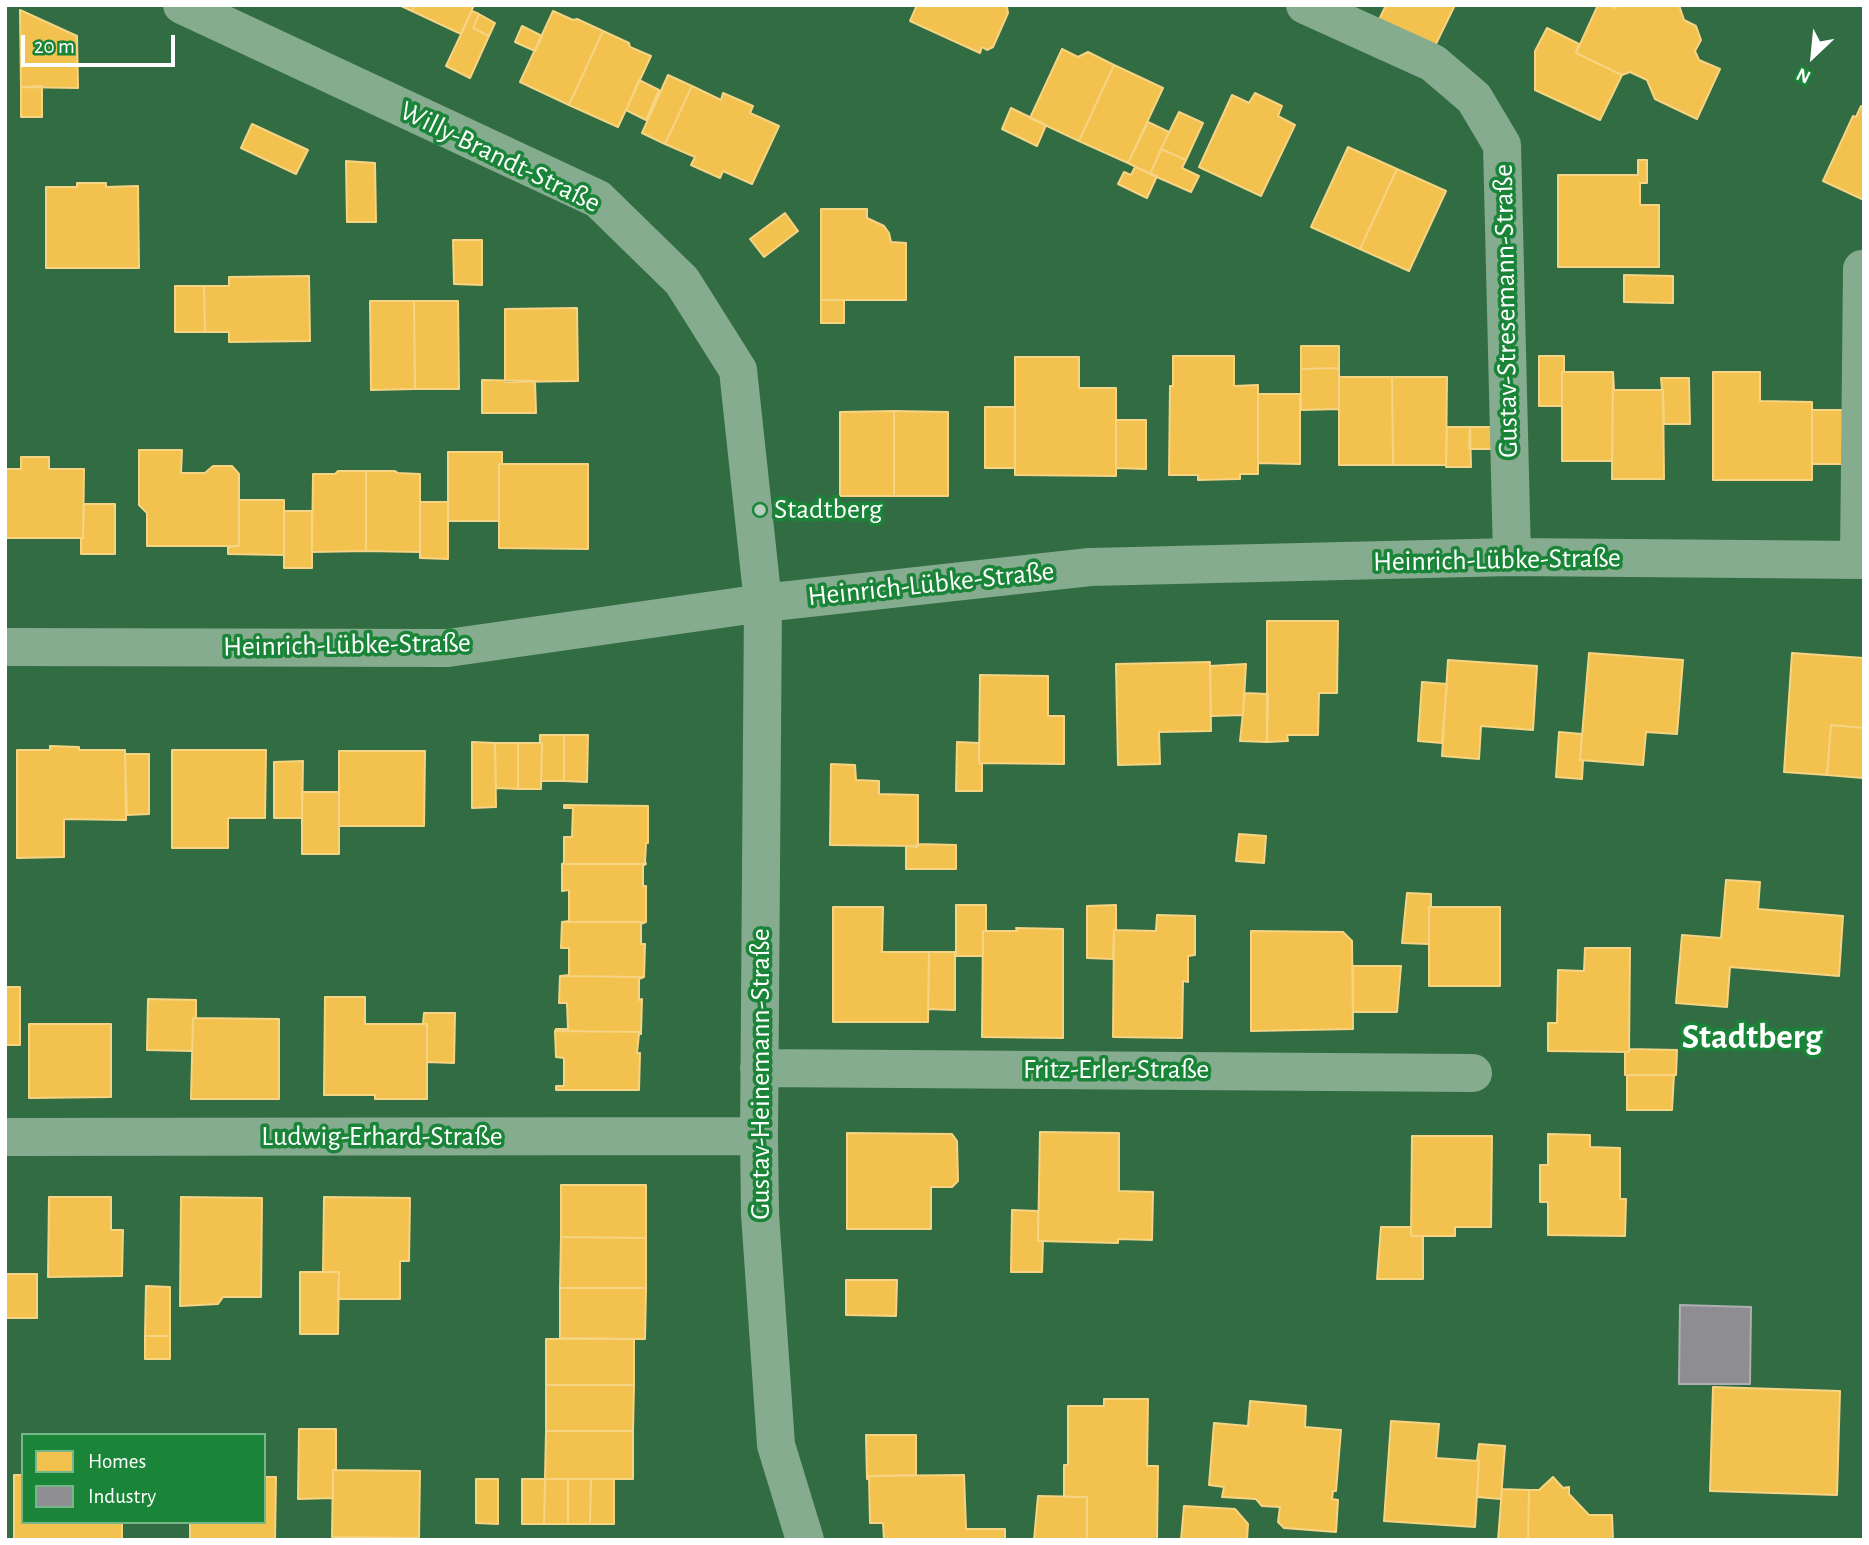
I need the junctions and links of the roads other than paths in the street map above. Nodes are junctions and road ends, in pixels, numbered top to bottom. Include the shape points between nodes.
1 (182, 5) edge
2 (1305, 5) edge
3 (1862, 269) dead end
4 (1512, 557) junction
5 (1862, 560) edge
6 (763, 603) junction
7 (5, 647) edge
8 (759, 1068) junction
9 (1473, 1073) dead end
10 (759, 1136) junction
11 (5, 1137) edge
12 (805, 1540) edge

1 - 6 street, Willy-Brandt-Straße via 598,200 682,281 738,370
2 - 4 street, Gustav-Stresemann-Straße via 1433,63 1474,98 1502,145
3 - 5 street, Heinrich-Lübke-Straße
4 - 5 street, Heinrich-Lübke-Straße
4 - 6 street, Heinrich-Lübke-Straße via 1090,567
6 - 7 street, Heinrich-Lübke-Straße via 448,648
6 - 8 street, Gustav-Heinemann-Straße
8 - 9 street, Fritz-Erler-Straße
8 - 10 street, Gustav-Heinemann-Straße
10 - 11 street, Ludwig-Erhard-Straße
10 - 12 street, Gustav-Heinemann-Straße via 776,1445

